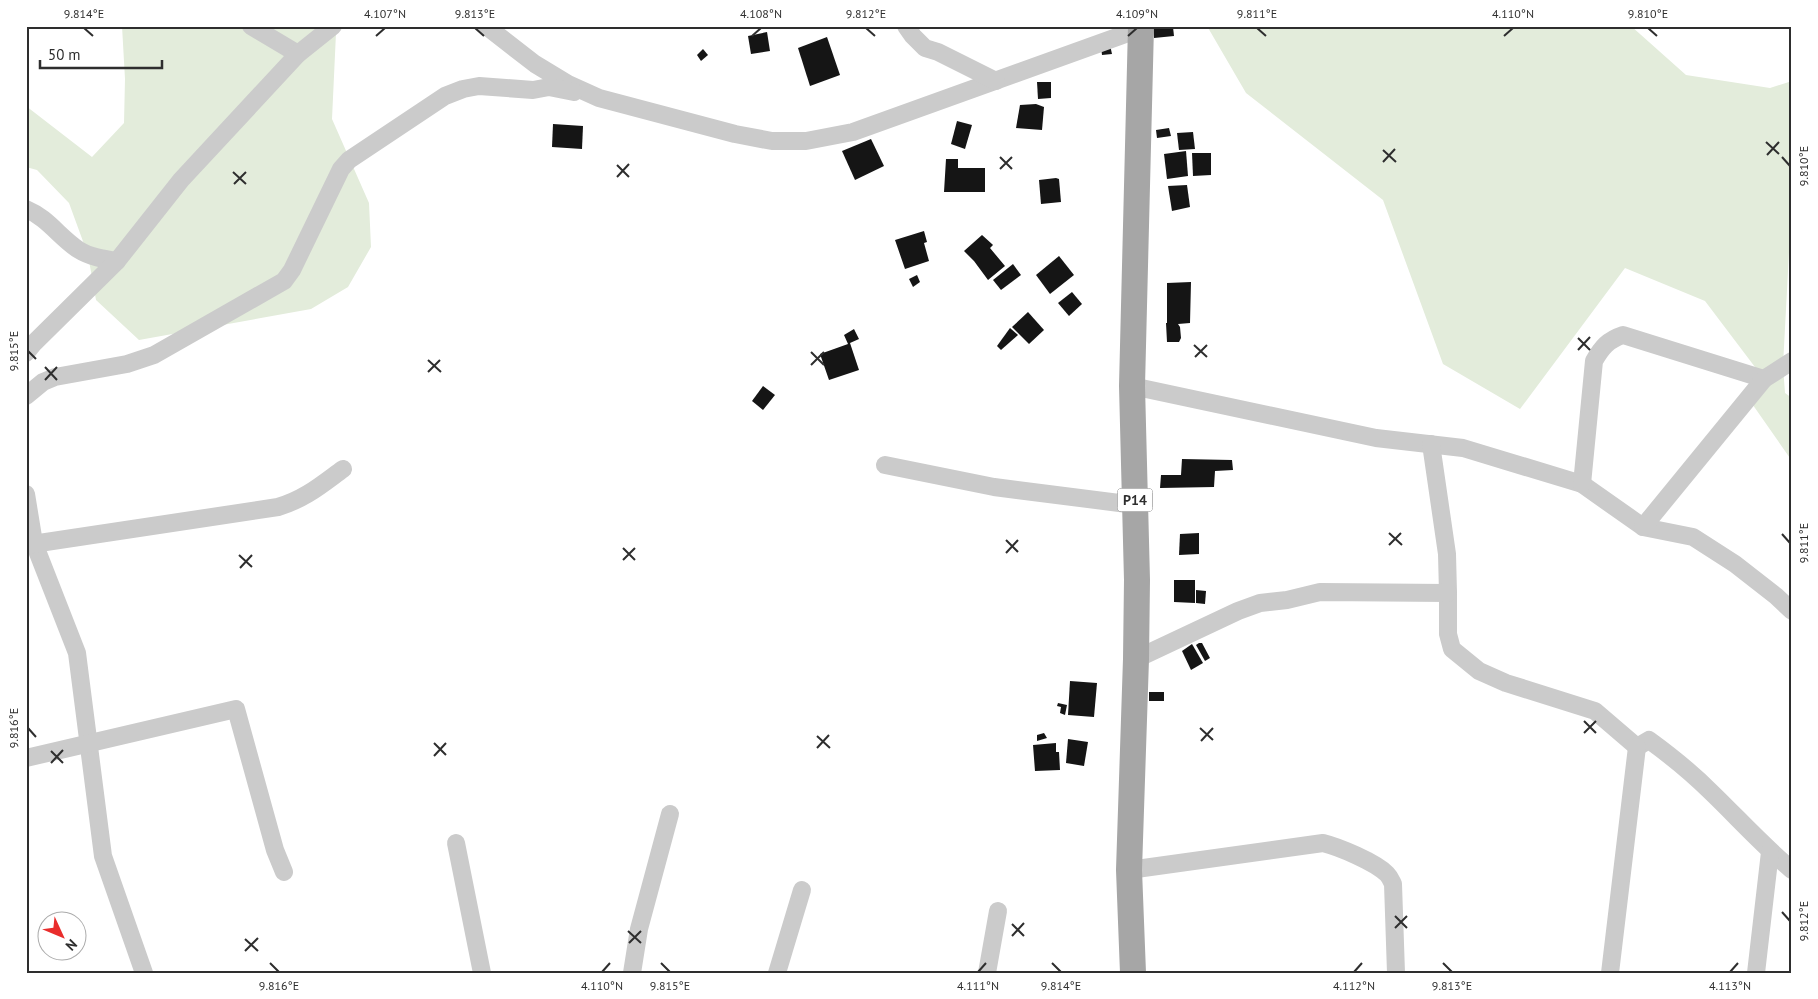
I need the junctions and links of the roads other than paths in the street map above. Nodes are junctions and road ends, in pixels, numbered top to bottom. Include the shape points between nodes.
1 (251, 26) edge
2 (333, 26) edge
3 (486, 26) edge
4 (906, 26) edge
5 (1142, 27) edge
6 (298, 54) junction
7 (996, 81) junction
8 (599, 98) junction
9 (26, 209) edge
10 (117, 261) junction
11 (26, 353) edge
12 (1792, 361) edge
13 (1764, 379) junction
14 (1132, 386) junction
15 (26, 396) edge
16 (1431, 444) junction
17 (885, 464) dead end
18 (343, 469) dead end
19 (1582, 484) junction
20 (26, 494) edge
21 (1135, 505) junction
22 (1642, 527) junction
23 (30, 544) edge
24 (1448, 593) junction
25 (1792, 611) edge
26 (1136, 659) junction
27 (89, 742) junction
28 (1636, 747) junction
29 (26, 758) edge
30 (670, 814) dead end
31 (456, 843) dead end
32 (1770, 852) junction
33 (1129, 870) junction
34 (1792, 870) edge
35 (284, 872) dead end
36 (802, 890) dead end
37 (998, 910) dead end
38 (144, 973) edge
39 (482, 973) edge
40 (632, 973) edge
41 (777, 973) edge
42 (987, 973) edge
43 (1133, 973) edge
44 (1396, 973) edge
45 (1610, 973) edge
46 (1756, 973) edge

1 - 6 street
2 - 6 street
3 - 8 street via 535,64
4 - 7 street via 925,48
5 - 7 street
5 - 14 main road, P14
6 - 10 street via 182,180
7 - 8 street via 853,132 806,141 772,141 736,134
8 - 15 street via 549,87 533,90 479,86 445,96 345,164 284,281 154,355 127,364 55,377
9 - 10 street via 43,218 80,251
10 - 11 street
12 - 13 street
13 - 19 street via 1623,335 1612,339 1601,347 1594,361
13 - 22 street
14 - 16 street via 1376,438
14 - 21 main road, P14
16 - 19 street via 1463,448
16 - 24 street via 1447,554
17 - 21 street via 994,487
18 - 23 street via 295,502
19 - 22 street
20 - 23 street
21 - 26 main road, P14
22 - 25 street via 1693,537 1734,564
23 - 27 street via 77,653
24 - 26 street via 1320,592 1260,604 1238,611
24 - 28 street via 1449,644 1458,656 1479,671 1506,683 1595,711
26 - 33 main road, P14
27 - 29 street
27 - 35 street via 236,709
27 - 38 street via 103,856
28 - 32 street via 1649,740 1673,758
28 - 45 street
30 - 40 street via 639,929
31 - 39 street
32 - 34 street
32 - 46 street
33 - 43 main road, P14
33 - 44 street via 1323,843 1337,847 1382,869 1393,884
36 - 41 street
37 - 42 street

